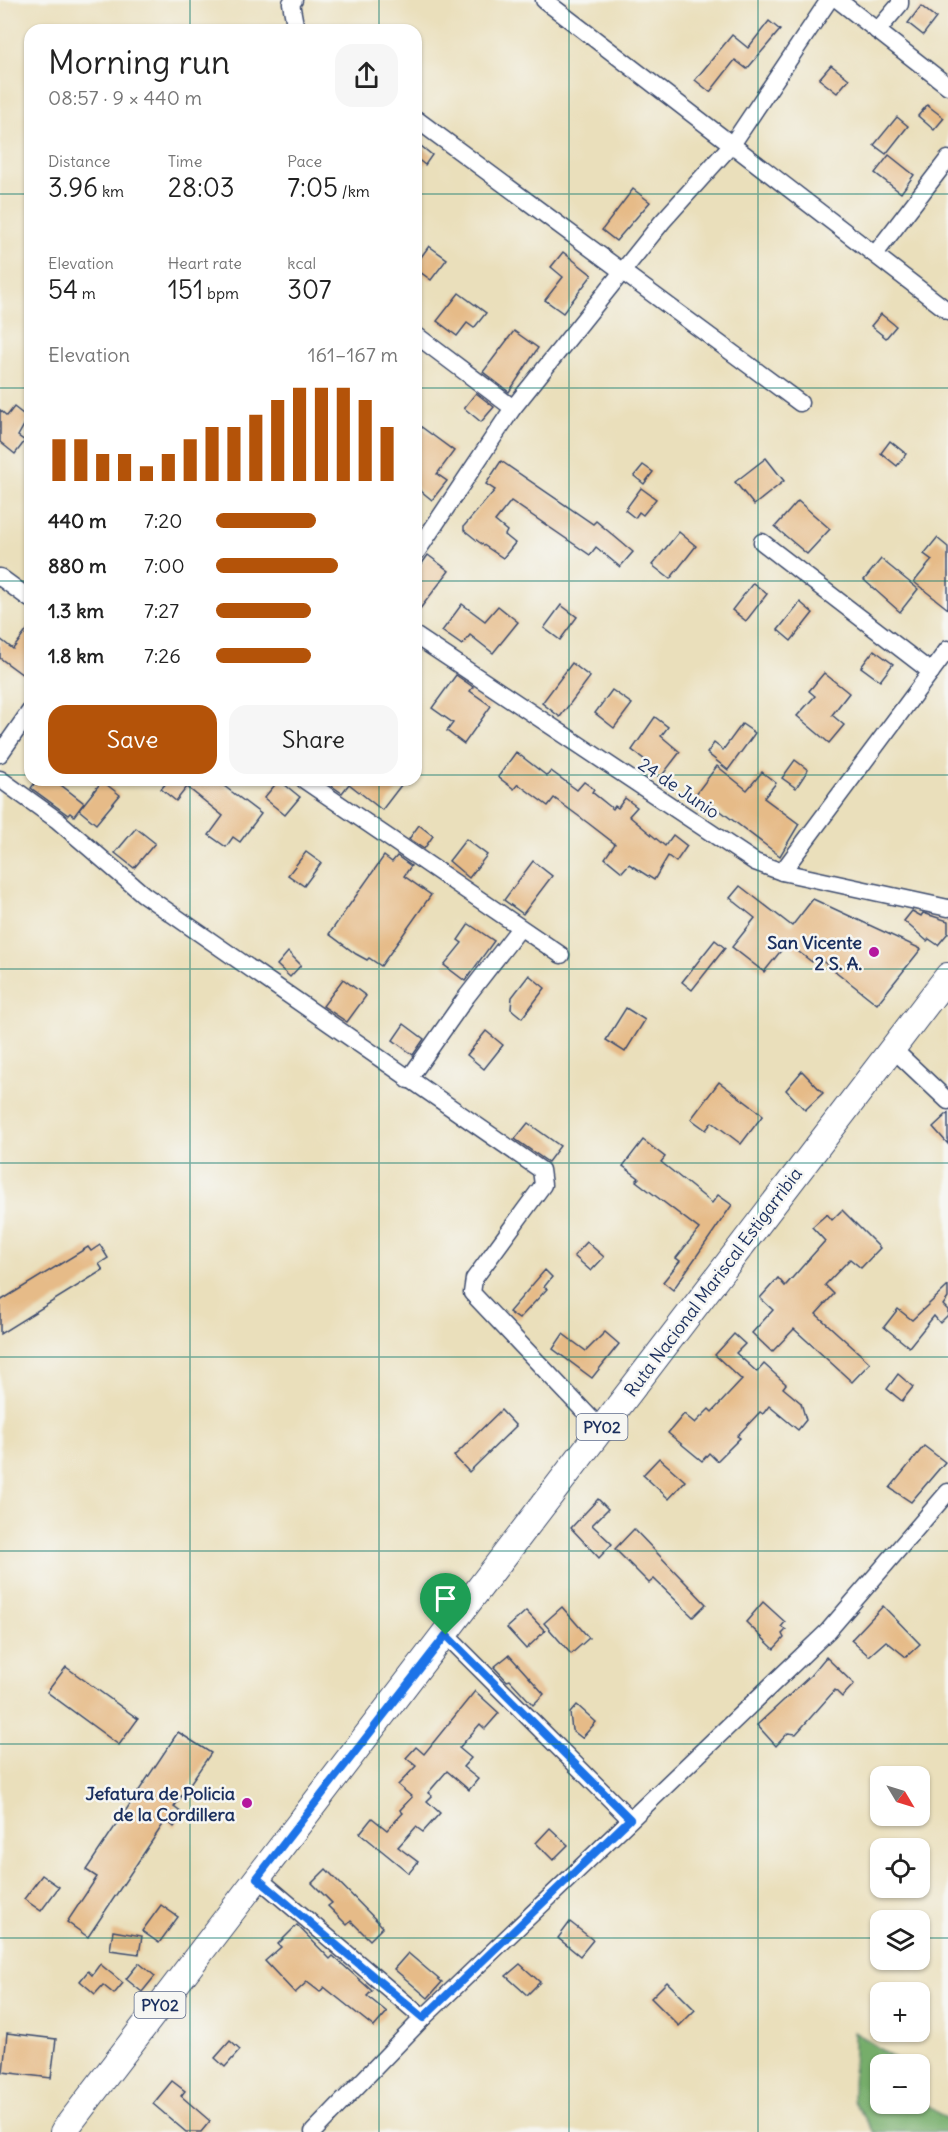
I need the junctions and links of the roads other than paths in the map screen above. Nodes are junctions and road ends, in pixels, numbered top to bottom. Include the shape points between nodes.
1 (294, 0) edge
2 (544, 0) edge
3 (829, 0) edge
4 (838, 0) edge
5 (900, 0) edge
6 (295, 24) edge
7 (878, 31) junction
8 (948, 86) edge
9 (422, 123) edge
10 (732, 145) junction
11 (948, 159) edge
12 (875, 254) junction
13 (621, 271) junction
14 (948, 311) edge
15 (422, 340) edge
16 (800, 403) dead end
17 (513, 408) junction
18 (762, 542) dead end
19 (422, 544) edge
20 (0, 577) edge
21 (24, 595) edge
22 (422, 640) edge
23 (948, 649) edge
24 (931, 672) junction
25 (24, 720) edge
26 (0, 754) edge
27 (0, 779) edge
28 (313, 786) edge
29 (782, 872) junction
30 (948, 908) edge
31 (520, 928) junction
32 (561, 955) dead end
33 (948, 976) edge
34 (892, 1048) junction
35 (408, 1080) junction
36 (948, 1101) edge
37 (601, 1429) junction
38 (948, 1492) edge
39 (446, 1635) junction
40 (630, 1819) junction
41 (257, 1878) junction
42 (423, 2018) junction
43 (63, 2132) edge
44 (313, 2132) edge

1 - 6 street via 291,3
2 - 10 street
3 - 10 street
4 - 7 street
5 - 7 street
7 - 8 street
9 - 13 street
10 - 12 street
10 - 13 street
11 - 12 street
12 - 14 street
13 - 16 street
13 - 17 street
15 - 17 street
17 - 19 street
18 - 24 street
20 - 21 street
22 - 29 street, 24 de Junio via 755,862
23 - 24 street
24 - 29 street
25 - 26 street
27 - 35 street via 57,820 143,894
28 - 31 street
29 - 30 street, 24 de Junio
31 - 32 street
31 - 35 street
33 - 34 main road, Ruta Nacional Mariscal Estigarribia / PY02
34 - 36 street
34 - 37 main road, Ruta Nacional Mariscal Estigarribia / PY02
35 - 37 street via 543,1172 543,1185 474,1278 472,1293
37 - 39 main road, Ruta Nacional Mariscal Estigarribia / PY02
38 - 40 street via 828,1631
39 - 40 street
39 - 41 main road, Ruta Nacional Mariscal Estigarribia / PY02
40 - 42 street
41 - 42 street
41 - 43 main road, Ruta Nacional Mariscal Estigarribia / PY02
42 - 44 street

